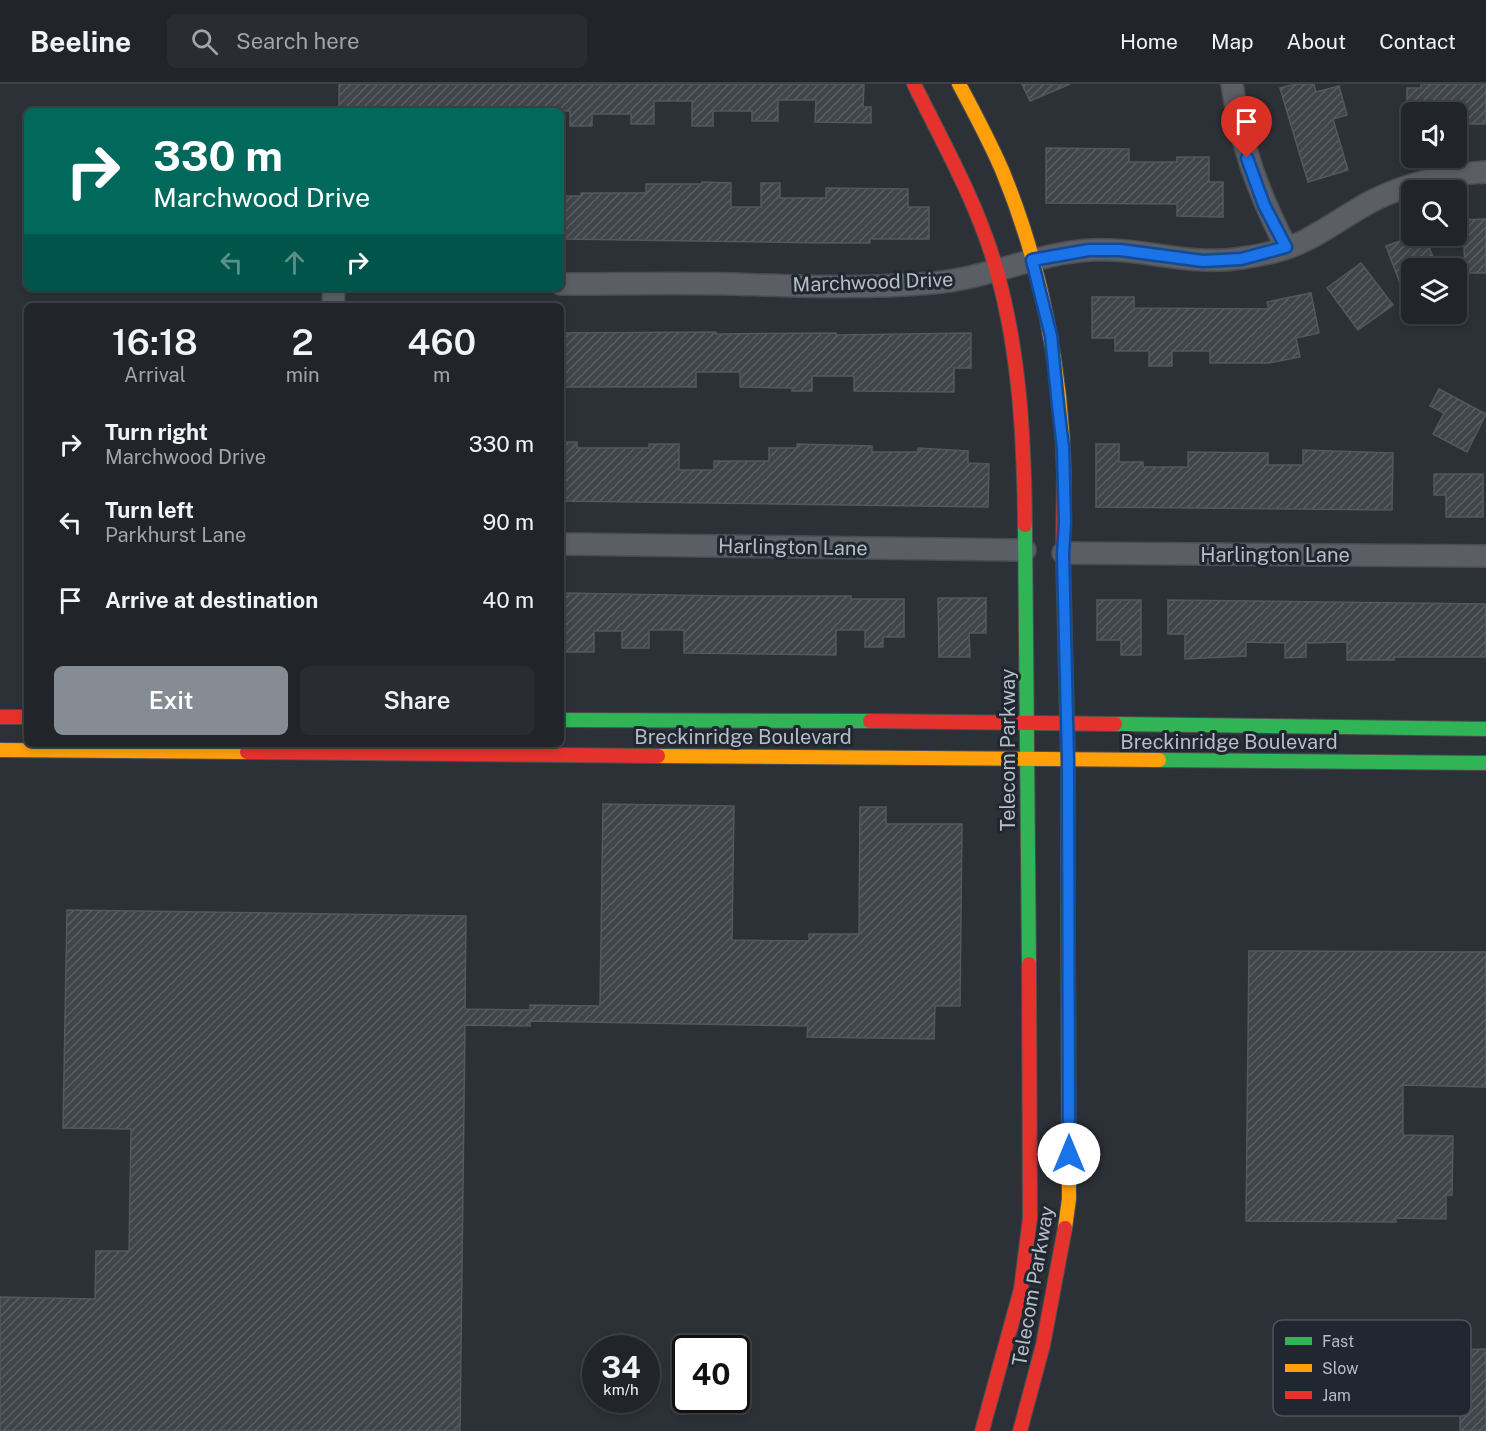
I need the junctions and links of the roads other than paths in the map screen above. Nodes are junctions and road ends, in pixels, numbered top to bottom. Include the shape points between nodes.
1 (914, 84) edge
2 (959, 84) edge
3 (1232, 84) edge
4 (1486, 172) edge
5 (1286, 247) junction
6 (1032, 260) junction
7 (997, 270) junction
8 (564, 284) edge
9 (564, 544) edge
10 (1025, 550) junction
11 (1063, 554) junction
12 (1486, 556) edge
13 (0, 717) edge
14 (24, 717) edge
15 (1028, 723) junction
16 (1067, 724) junction
17 (1486, 729) edge
18 (567, 734) edge
19 (50, 747) edge
20 (0, 750) edge
21 (1027, 759) junction
22 (1068, 760) junction
23 (1486, 763) edge
24 (1044, 1257) junction
25 (982, 1431) edge
26 (1020, 1431) edge

1 - 7 street, Telecom Parkway via 977,213
2 - 6 street, Telecom Parkway via 1006,183
3 - 5 street via 1247,158 1264,205
4 - 5 street, Marchwood Drive via 1416,182 1374,200 1305,241
5 - 6 street, Marchwood Drive via 1241,259 1203,261 1120,250 1089,250
6 - 7 street, Marchwood Drive
6 - 11 street, Telecom Parkway via 1051,336 1064,469
7 - 8 street, Marchwood Drive via 933,283 847,287
7 - 10 street, Telecom Parkway via 1012,333 1024,440
9 - 10 street, Harlington Lane
10 - 15 street, Telecom Parkway
11 - 12 street, Harlington Lane
11 - 16 street, Telecom Parkway
13 - 14 street
15 - 16 street, Breckinridge Boulevard
15 - 18 street, Breckinridge Boulevard
15 - 21 street, Telecom Parkway
16 - 17 street, Breckinridge Boulevard
16 - 22 street, Telecom Parkway
18 - 21 street, Breckinridge Boulevard
19 - 20 street, Breckinridge Boulevard
21 - 22 street, Breckinridge Boulevard
21 - 24 street, Telecom Parkway via 1030,1186
22 - 23 street, Breckinridge Boulevard
22 - 24 street, Telecom Parkway via 1069,1199
24 - 25 street, Telecom Parkway via 1021,1289
24 - 26 street, Telecom Parkway via 1036,1382

